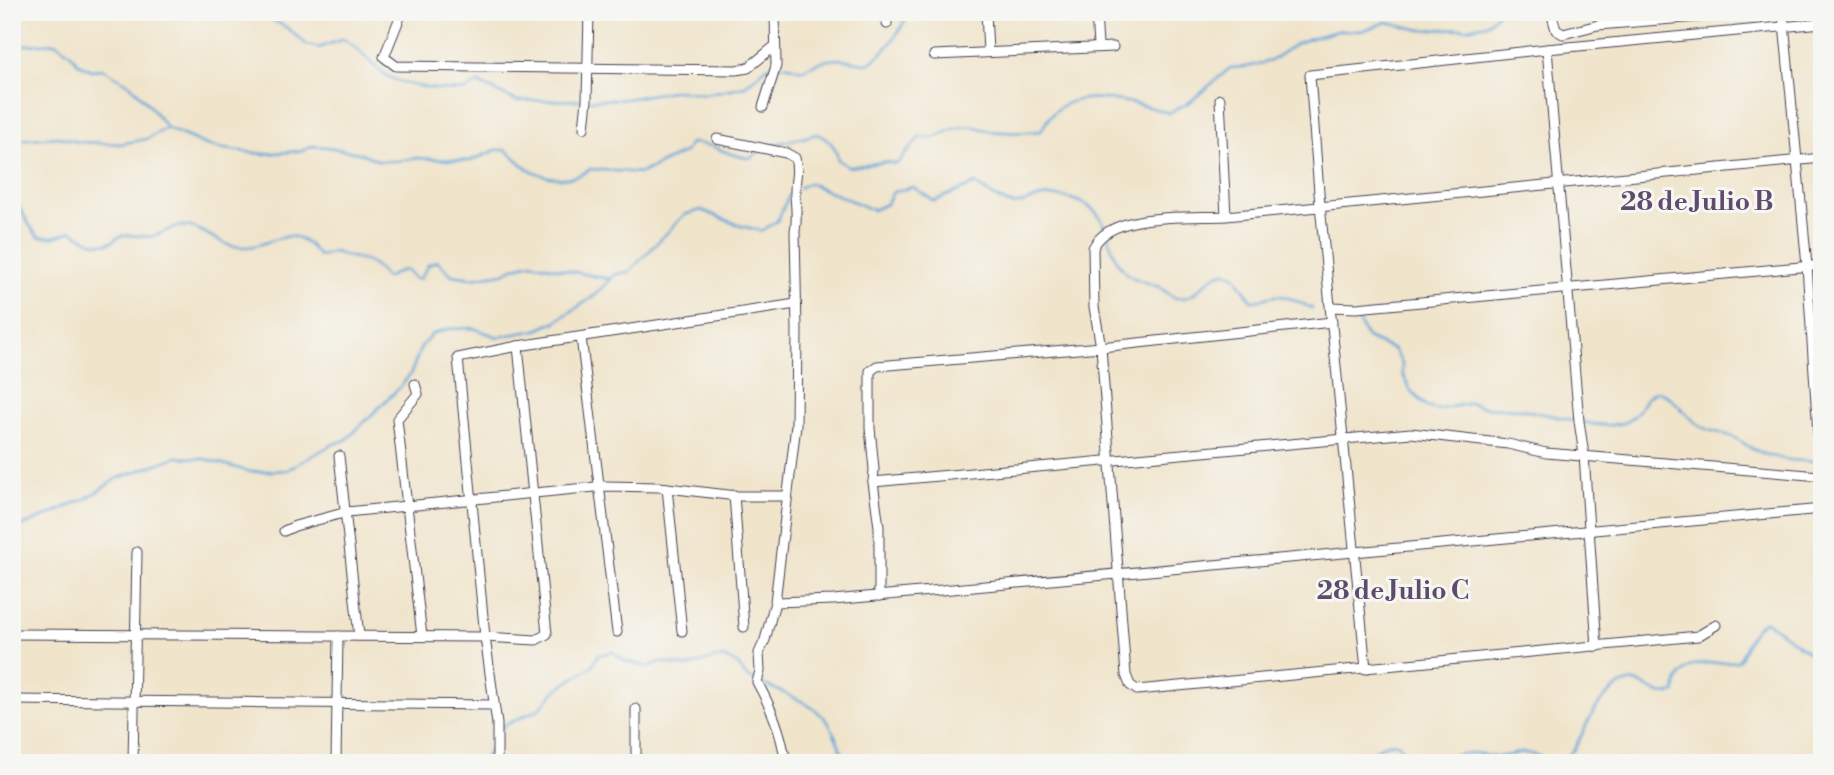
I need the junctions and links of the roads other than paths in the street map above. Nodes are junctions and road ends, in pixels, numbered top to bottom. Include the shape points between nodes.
1 (402, 12) edge
2 (589, 12) edge
3 (775, 12) edge
4 (886, 12) edge
5 (986, 12) edge
6 (1096, 12) edge
7 (1551, 12) edge
8 (1628, 12) edge
9 (1760, 12) edge
10 (1783, 12) edge
11 (1630, 23) junction
12 (1822, 23) edge
13 (887, 24) dead end
14 (1784, 27) junction
15 (775, 46) junction
16 (1098, 46) junction
17 (1113, 47) dead end
18 (1547, 49) junction
19 (988, 52) junction
20 (934, 55) dead end
21 (588, 68) junction
22 (1220, 99) dead end
23 (763, 107) dead end
24 (583, 128) dead end
25 (717, 139) dead end
26 (1822, 158) edge
27 (1797, 161) junction
28 (1558, 182) junction
29 (1320, 205) junction
30 (1226, 216) junction
31 (1822, 265) edge
32 (1807, 266) junction
33 (1568, 290) junction
34 (796, 304) junction
35 (1331, 307) junction
36 (1332, 322) junction
37 (581, 337) junction
38 (518, 346) junction
39 (1101, 347) junction
40 (415, 384) dead end
41 (1343, 439) junction
42 (1584, 455) junction
43 (339, 456) dead end
44 (1108, 460) junction
45 (1820, 476) junction
46 (873, 482) junction
47 (599, 486) junction
48 (667, 488) junction
49 (533, 493) junction
50 (1822, 494) edge
51 (734, 495) junction
52 (786, 496) junction
53 (472, 499) junction
54 (407, 506) junction
55 (1822, 509) edge
56 (345, 512) junction
57 (284, 531) dead end
58 (1588, 532) junction
59 (138, 552) dead end
60 (1355, 552) junction
61 (1118, 574) junction
62 (879, 596) junction
63 (775, 602) junction
64 (1716, 625) dead end
65 (744, 627) dead end
66 (682, 631) dead end
67 (617, 632) dead end
68 (12, 634) edge
69 (136, 635) junction
70 (338, 636) junction
71 (359, 636) junction
72 (422, 636) junction
73 (485, 637) junction
74 (1597, 647) junction
75 (1367, 669) junction
76 (12, 700) edge
77 (134, 702) junction
78 (337, 704) junction
79 (494, 705) junction
80 (636, 709) dead end
81 (133, 763) edge
82 (336, 763) edge
83 (497, 763) edge
84 (636, 763) edge
85 (786, 763) edge

1 - 21 street via 384,57 396,66
2 - 21 street
3 - 15 street
4 - 13 street
5 - 19 street
6 - 16 street
7 - 11 street via 1556,30 1563,34
8 - 11 street
9 - 11 street
10 - 14 street
12 - 14 street
14 - 18 street
14 - 27 street
15 - 21 street via 748,68 736,70
15 - 23 street via 776,66
16 - 17 street
16 - 19 street
18 - 28 street
18 - 29 street via 1310,75
19 - 20 street
21 - 24 street
22 - 30 street
25 - 34 street via 795,158 799,170 795,190
26 - 27 street
27 - 28 street
27 - 32 street
28 - 29 street
28 - 33 street
29 - 30 street
29 - 35 street
30 - 39 street via 1133,221 1108,230 1096,241 1094,307
31 - 32 street
32 - 33 street
32 - 45 street
33 - 35 street
33 - 42 street
34 - 37 street
34 - 52 street via 796,425
35 - 36 street
36 - 39 street
36 - 41 street
37 - 38 street
37 - 47 street
38 - 49 street
38 - 53 street via 458,358
39 - 44 street
39 - 46 street via 877,366 870,371 869,380
40 - 54 street via 418,394 397,419
41 - 42 street via 1411,433
41 - 44 street
41 - 60 street
42 - 45 street
42 - 58 street
43 - 56 street
44 - 46 street
44 - 61 street
45 - 50 street
46 - 62 street
47 - 48 street
47 - 49 street
47 - 67 street
48 - 51 street
48 - 66 street
49 - 53 street
49 - 73 street via 547,634 536,640
51 - 52 street
51 - 65 street
52 - 63 street
53 - 54 street
53 - 73 street
54 - 56 street
54 - 72 street
55 - 58 street
56 - 57 street
56 - 71 street
58 - 60 street
58 - 74 street
59 - 69 street
60 - 61 street
60 - 75 street
61 - 62 street
61 - 75 street via 1126,675 1137,690
62 - 63 street
63 - 85 street via 759,653 757,682 774,714
64 - 74 street via 1698,636
68 - 69 street
69 - 70 street
69 - 77 street
70 - 71 street
70 - 78 street
71 - 72 street
72 - 73 street
73 - 79 street
74 - 75 street
76 - 77 street
77 - 78 street
77 - 81 street
78 - 79 street
78 - 82 street
79 - 83 street
80 - 84 street

